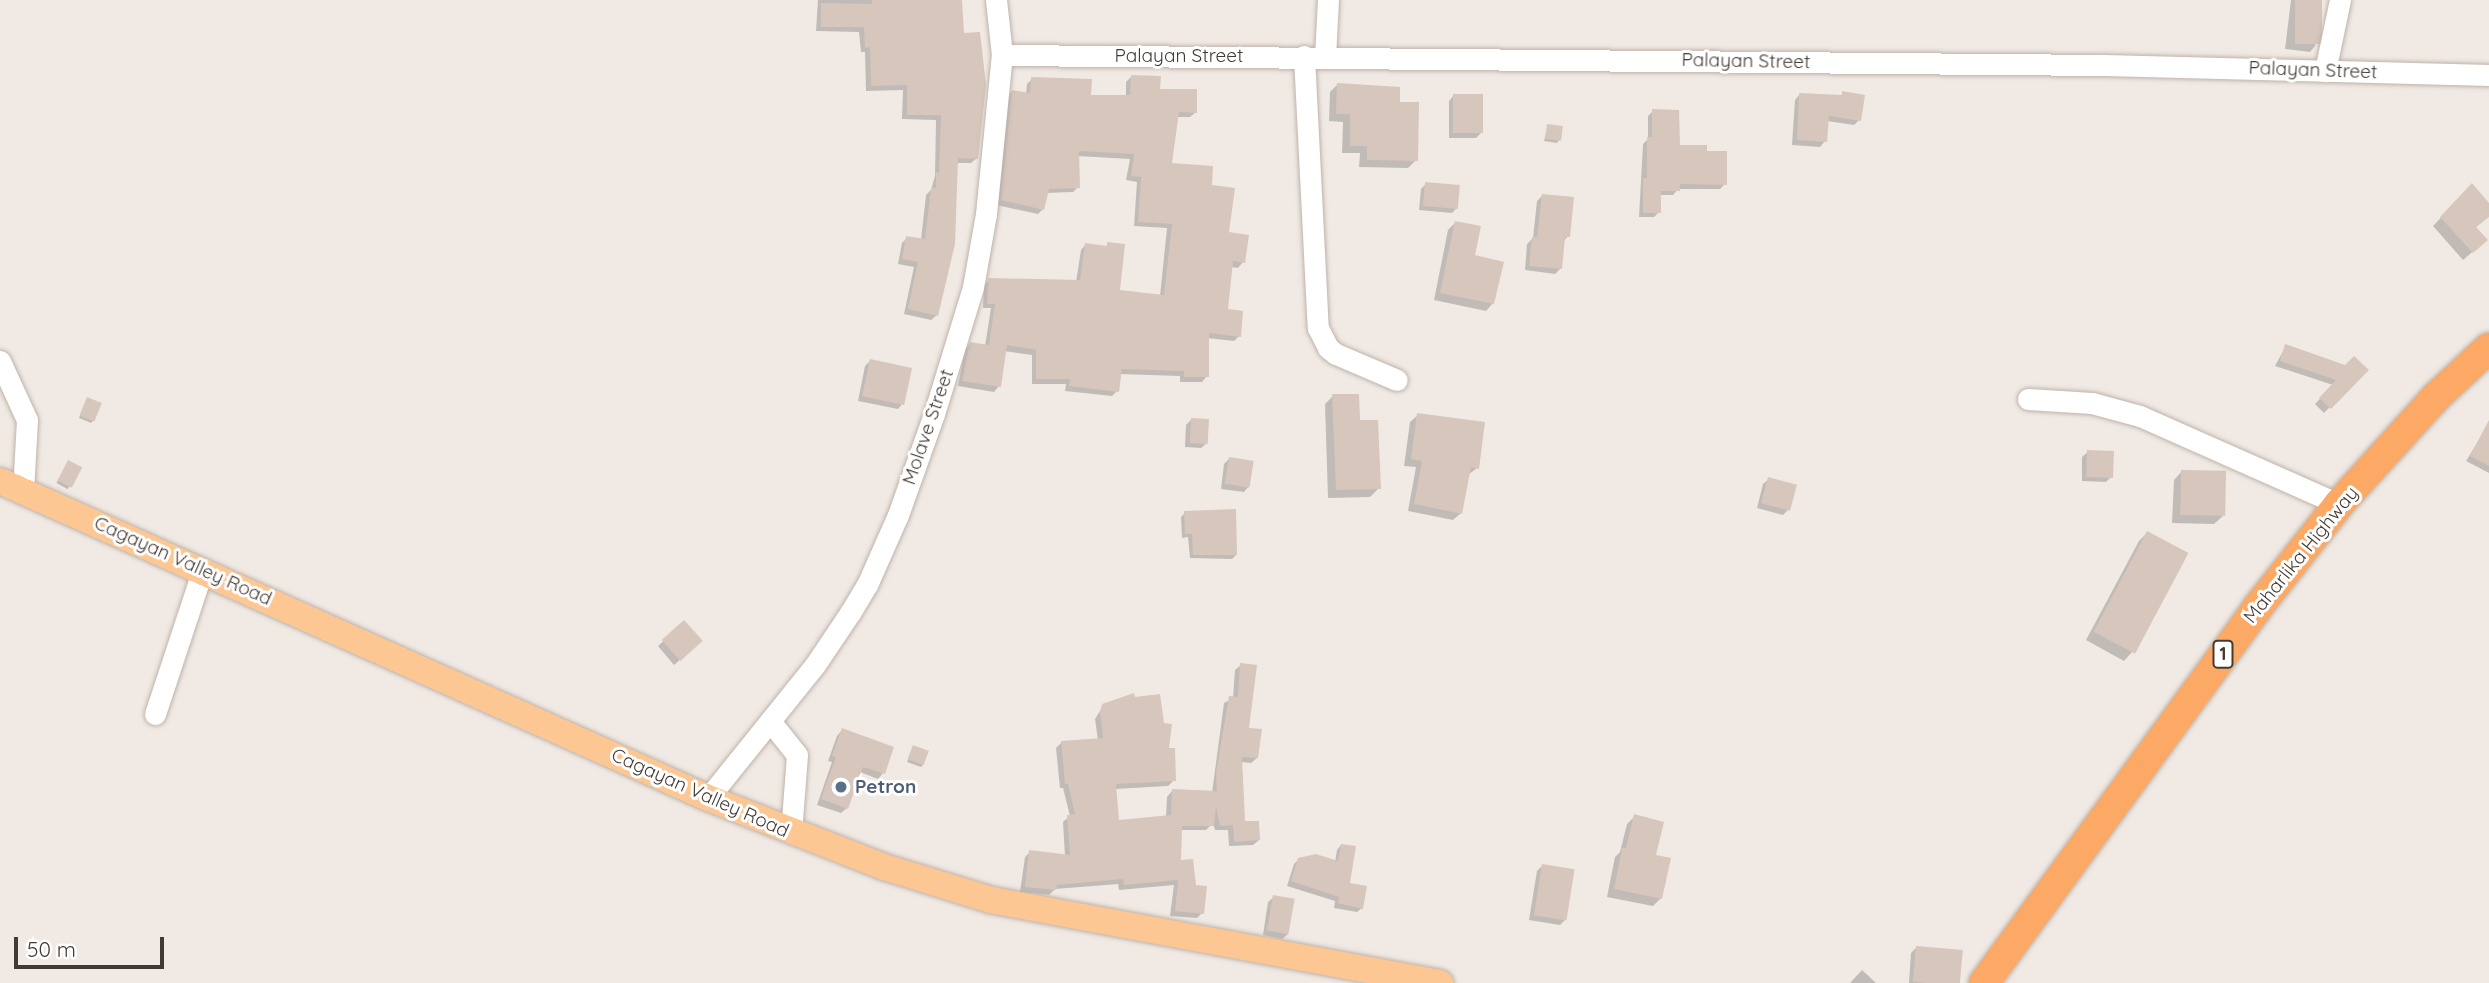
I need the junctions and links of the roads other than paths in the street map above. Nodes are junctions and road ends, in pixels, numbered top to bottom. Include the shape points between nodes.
1 (996, 0) edge
2 (1328, 0) edge
3 (2340, 0) edge
4 (1002, 55) junction
5 (1314, 57) junction
6 (2325, 71) junction
7 (2489, 75) edge
8 (2489, 348) edge
9 (0, 361) edge
10 (1396, 380) dead end
11 (2028, 398) dead end
12 (12, 486) edge
13 (2339, 504) junction
14 (203, 569) junction
15 (155, 714) dead end
16 (770, 721) junction
17 (708, 798) junction
18 (791, 833) junction
19 (1391, 979) edge
20 (1440, 983) edge
21 (1984, 983) edge

1 - 4 street, Molave Street
2 - 5 street
3 - 6 street
4 - 5 street, Palayan Street
4 - 16 street, Molave Street via 986,214 973,287 930,427 867,585 815,665
5 - 6 street, Palayan Street
5 - 10 street via 1318,328 1336,354
6 - 7 street, Palayan Street
8 - 13 highway, Maharlika Highway / 1 via 2436,397
9 - 12 street via 27,420
11 - 13 street via 2092,403 2140,416
12 - 14 main road, Cagayan Valley Road
13 - 21 highway, Maharlika Highway / 1 via 2257,608
14 - 15 street
14 - 17 main road, Cagayan Valley Road
16 - 17 street, Molave Street
16 - 18 street via 797,755
17 - 18 main road, Cagayan Valley Road
18 - 19 main road, Cagayan Valley Road via 991,900
19 - 20 main road, Cagayan Valley Road

